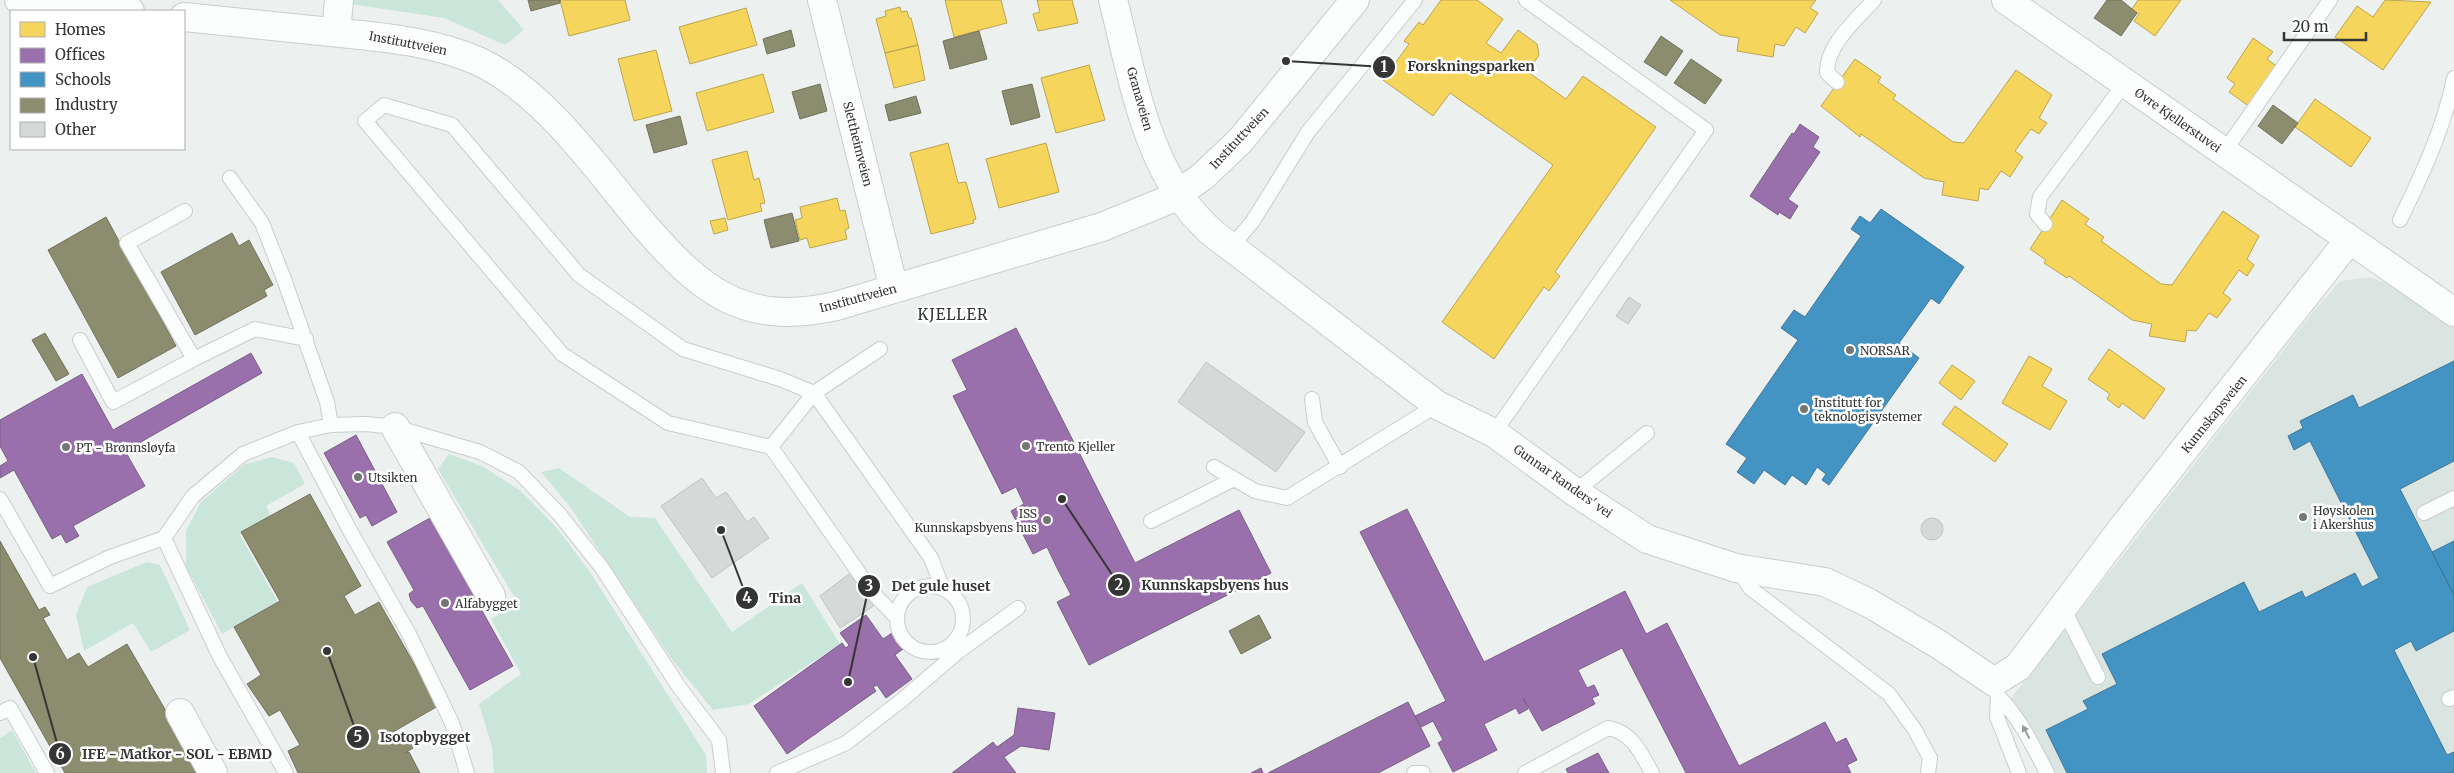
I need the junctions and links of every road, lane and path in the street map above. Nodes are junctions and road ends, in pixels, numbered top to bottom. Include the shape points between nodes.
1 (19, 0) edge
2 (339, 0) edge
3 (822, 0) edge
4 (1113, 0) edge
5 (1355, 0) edge
6 (1415, 0) edge
7 (1526, 0) edge
8 (1874, 0) edge
9 (2006, 0) edge
10 (2330, 0) edge
11 (96, 4) edge
12 (125, 10) edge
13 (185, 17) edge
14 (336, 32) junction
15 (2454, 78) edge
16 (1837, 82) dead end
17 (2125, 84) junction
18 (2224, 152) junction
19 (230, 178) dead end
20 (1180, 193) junction
21 (185, 211) dead end
22 (2400, 220) dead end
23 (2045, 224) dead end
24 (2350, 240) junction
25 (1231, 247) junction
26 (894, 288) junction
27 (2454, 312) edge
28 (306, 338) junction
29 (80, 340) dead end
30 (880, 349) dead end
31 (194, 359) junction
32 (814, 393) junction
33 (1312, 399) dead end
34 (1437, 405) junction
35 (331, 425) junction
36 (395, 427) junction
37 (298, 432) junction
38 (1494, 432) junction
39 (1647, 433) dead end
40 (771, 447) junction
41 (1214, 467) dead end
42 (1340, 467) junction
43 (1234, 479) junction
44 (1575, 492) junction
45 (2454, 498) edge
46 (0, 499) edge
47 (2424, 513) dead end
48 (1151, 521) dead end
49 (164, 538) junction
50 (1736, 568) junction
51 (942, 587) junction
52 (491, 596) dead end
53 (1018, 608) dead end
54 (2063, 608) junction
55 (897, 618) junction
56 (955, 648) junction
57 (2098, 677) dead end
58 (1996, 689) junction
59 (0, 713) edge
60 (180, 713) dead end
61 (46, 773) edge
62 (213, 773) edge
63 (286, 773) edge
64 (467, 773) edge
65 (723, 773) edge
66 (777, 773) edge
67 (1414, 773) edge
68 (1423, 773) edge
69 (1525, 773) edge
70 (1652, 773) edge
71 (1928, 773) edge
72 (2019, 773) edge
73 (2047, 773) edge

1 - 11 street
2 - 14 street
3 - 26 street, Slettheimveien
4 - 20 street, Granaveien via 1148,129 1164,168
5 - 20 street, Instituttveien via 1240,141
6 - 25 lane via 1308,132 1252,221
7 - 38 lane via 1706,130
8 - 16 lane via 1830,55 1827,73
9 - 17 street, Øvre Kjellerstuvei
10 - 18 lane
11 - 12 street
13 - 14 street, Instituttveien
14 - 26 street, Instituttveien via 443,49 480,62 514,82 556,121 679,265 700,283 728,299 761,309 797,312 836,306
15 - 22 lane via 2424,170
17 - 18 street, Øvre Kjellerstuvei
17 - 23 lane via 2040,197 2037,214
18 - 24 street, Øvre Kjellerstuvei
19 - 28 lane via 262,223
20 - 25 street, Gunnar Randers' vei via 1206,227
20 - 26 street, Instituttveien via 1151,209 1102,227
21 - 31 lane via 127,242
24 - 27 street
24 - 54 street, Kunnskapsveien
25 - 34 street, Gunnar Randers' vei
28 - 31 lane via 255,329
28 - 35 lane via 327,402
29 - 31 lane via 113,402
30 - 32 lane
32 - 40 lane
32 - 40 lane via 683,349 579,275 452,125 384,105 365,121 562,354 668,423
32 - 51 lane via 931,558
33 - 42 lane via 1315,422
34 - 38 street, Gunnar Randers' vei
34 - 42 lane
35 - 36 lane
35 - 37 lane
36 - 52 street
36 - 65 lane via 480,452 519,472 560,515 602,568 679,687 719,740
37 - 49 lane via 243,454 193,496
37 - 64 lane via 409,634 452,723
38 - 44 street, Gunnar Randers' vei
39 - 44 lane
40 - 55 lane via 873,593
41 - 43 lane
42 - 43 lane via 1288,498 1255,491
43 - 48 lane
44 - 50 street, Gunnar Randers' vei via 1647,539
45 - 47 lane
46 - 49 lane via 50,586 110,556
49 - 63 lane via 220,657
50 - 58 street, Gunnar Randers' vei via 1826,582 1869,602 1938,644
50 - 71 lane via 1750,588 1889,694 1930,758
51 - 55 lane via 922,586 909,593
51 - 56 lane via 959,601 963,612
53 - 56 lane
54 - 57 lane
54 - 58 street, Kunnskapsveien via 2018,667
55 - 56 lane via 902,636 918,650
56 - 66 lane via 902,700 846,743
58 - 72 lane via 1997,717
73 -> 58 lane via 2022,726
59 - 61 lane via 10,708
60 - 62 street
67 - 68 lane
69 - 70 lane via 1608,728 1620,730 1631,739

